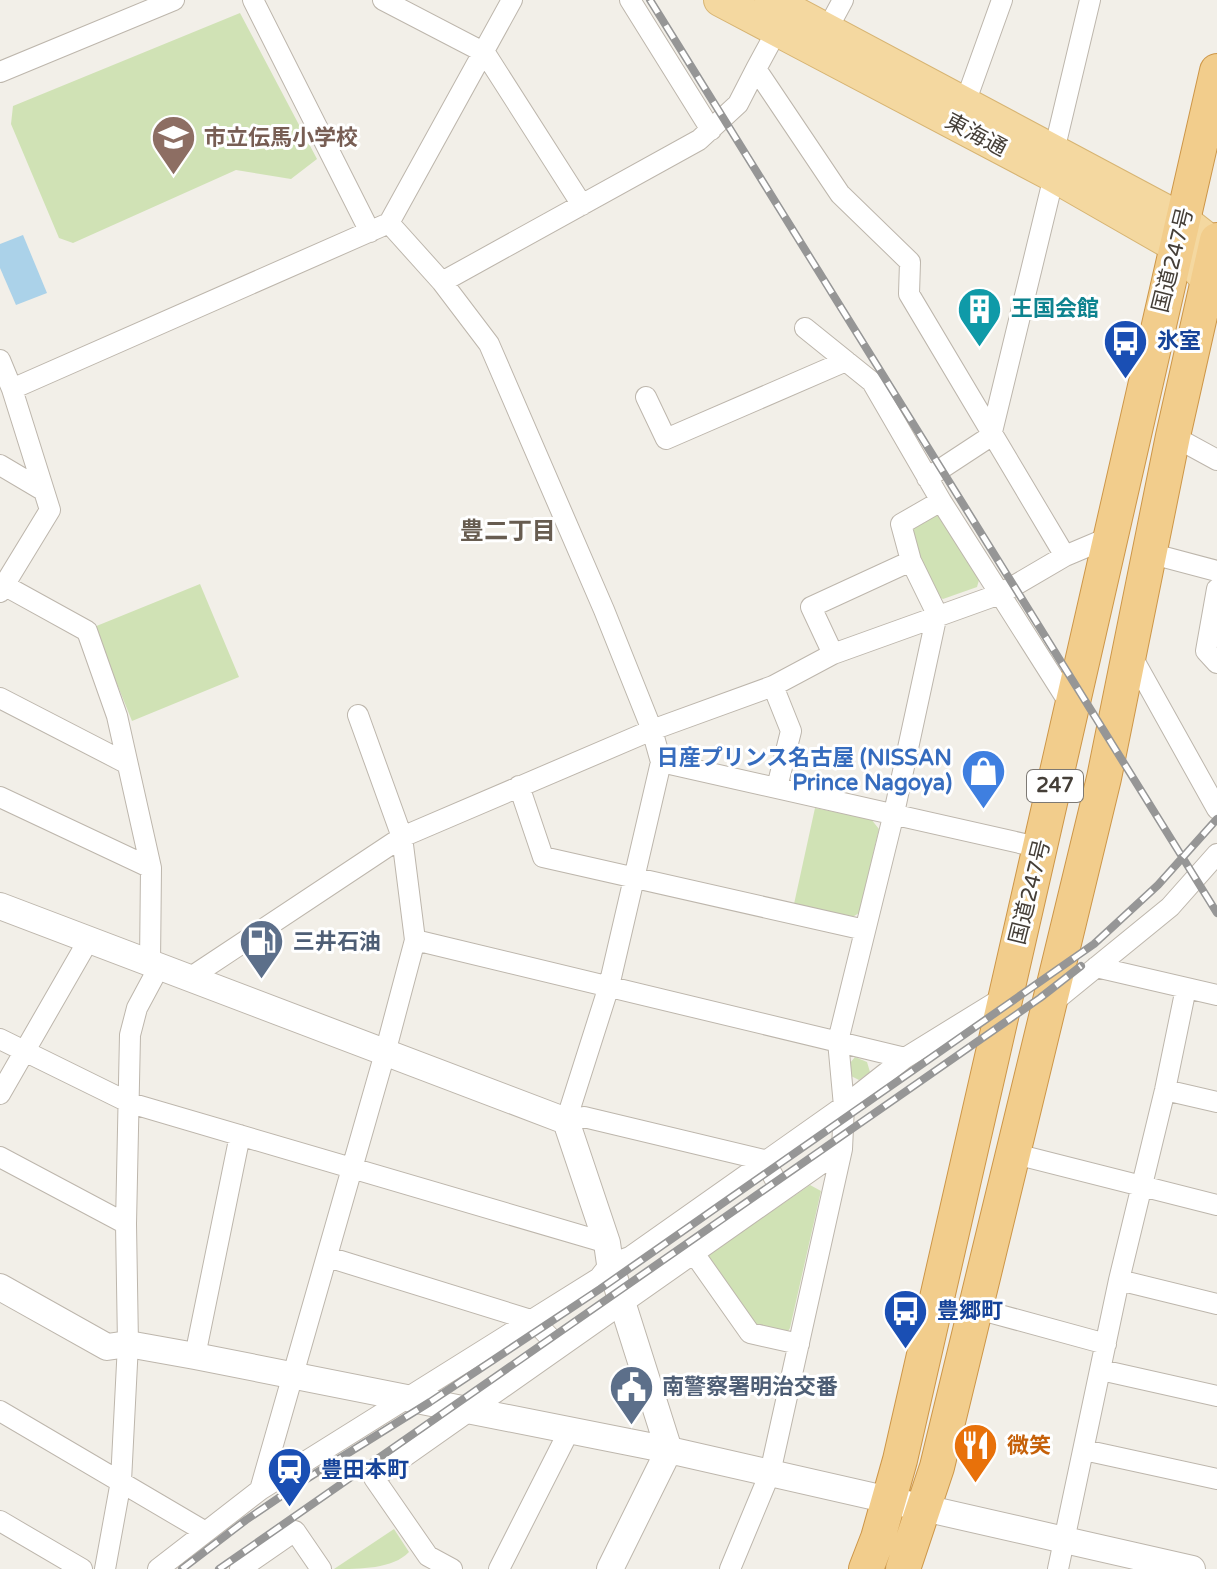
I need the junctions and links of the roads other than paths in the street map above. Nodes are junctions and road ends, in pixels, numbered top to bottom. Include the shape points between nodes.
1 (253, 0) edge
2 (383, 0) edge
3 (512, 0) edge
4 (630, 0) edge
5 (720, 0) edge
6 (843, 0) edge
7 (1002, 0) edge
8 (1090, 0) edge
9 (167, 1) edge
10 (779, 13) edge
11 (822, 40) junction
12 (485, 53) junction
13 (756, 69) junction
14 (1217, 71) edge
15 (0, 72) edge
16 (965, 103) junction
17 (711, 130) junction
18 (1054, 164) junction
19 (582, 205) junction
20 (389, 223) junction
21 (370, 232) junction
22 (1180, 233) junction
23 (1215, 260) edge
24 (442, 282) junction
25 (805, 328) dead end
26 (0, 360) edge
27 (846, 361) junction
28 (12, 389) junction
29 (646, 397) dead end
30 (991, 436) junction
31 (1173, 436) junction
32 (1217, 460) edge
33 (0, 465) edge
34 (927, 478) junction
35 (44, 491) junction
36 (941, 501) junction
37 (1110, 537) junction
38 (1149, 553) junction
39 (1065, 556) junction
40 (911, 561) junction
41 (1217, 571) edge
42 (1, 587) edge
43 (1217, 589) edge
44 (1000, 594) junction
45 (937, 614) junction
46 (1130, 653) junction
47 (833, 654) junction
48 (1217, 663) edge
49 (773, 686) junction
50 (0, 698) edge
51 (1073, 709) junction
52 (358, 715) dead end
53 (652, 730) junction
54 (661, 762) junction
55 (126, 763) junction
56 (519, 786) junction
57 (777, 787) junction
58 (0, 797) edge
59 (1216, 802) edge
60 (894, 813) junction
61 (402, 837) junction
62 (1042, 848) junction
63 (1217, 854) edge
64 (151, 868) junction
65 (635, 878) junction
66 (0, 906) edge
67 (865, 930) junction
68 (415, 940) junction
69 (88, 941) junction
70 (155, 965) junction
71 (1096, 967) junction
72 (188, 979) junction
73 (609, 986) junction
74 (1186, 988) junction
75 (1217, 995) edge
76 (1004, 997) junction
77 (1047, 1007) junction
78 (0, 1039) edge
79 (838, 1041) junction
80 (25, 1050) junction
81 (385, 1053) junction
82 (905, 1058) junction
83 (1165, 1090) junction
84 (0, 1094) edge
85 (1217, 1102) edge
86 (130, 1103) junction
87 (844, 1106) junction
88 (566, 1121) junction
89 (240, 1135) junction
90 (842, 1149) junction
91 (1015, 1154) junction
92 (0, 1157) edge
93 (764, 1160) junction
94 (351, 1169) junction
95 (1141, 1188) junction
96 (781, 1190) junction
97 (1217, 1205) edge
98 (126, 1224) junction
99 (693, 1252) junction
100 (609, 1254) junction
101 (328, 1257) junction
102 (1119, 1280) junction
103 (0, 1287) edge
104 (624, 1301) junction
105 (1217, 1304) edge
106 (974, 1308) junction
107 (534, 1321) junction
108 (128, 1344) junction
109 (799, 1344) junction
110 (1106, 1344) junction
111 (558, 1346) junction
112 (195, 1356) junction
113 (1101, 1370) junction
114 (292, 1375) junction
115 (1217, 1396) edge
116 (406, 1397) junction
117 (471, 1409) junction
118 (0, 1411) edge
119 (569, 1431) junction
120 (669, 1450) junction
121 (1084, 1450) junction
122 (770, 1473) junction
123 (1217, 1479) edge
124 (121, 1481) junction
125 (260, 1490) junction
126 (889, 1500) junction
127 (925, 1508) junction
128 (0, 1521) edge
129 (204, 1531) junction
130 (1065, 1540) junction
131 (420, 1563) edge
132 (82, 1569) edge
133 (105, 1569) edge
134 (158, 1569) edge
135 (240, 1569) edge
136 (321, 1569) edge
137 (452, 1569) edge
138 (499, 1569) edge
139 (610, 1569) edge
140 (730, 1569) edge
141 (866, 1569) edge
142 (903, 1569) edge
143 (1058, 1569) edge
144 (1192, 1569) edge

1 - 21 street
2 - 12 street
3 - 12 street
4 - 17 street
5 - 10 main road, 東海通
6 - 11 street
7 - 16 street
8 - 18 street
9 - 15 street
10 - 11 main road, 東海通
10 - 13 street
11 - 16 main road, 東海通
11 - 18 main road, 東海通
12 - 19 street
12 - 20 street
13 - 17 street via 738,104
13 - 30 street via 840,194 910,262 909,294
14 - 22 highway, 国道247号 / 247
16 - 18 main road, 東海通
17 - 19 street
18 - 22 main road, 東海通
18 - 30 street
19 - 24 street
20 - 21 street
20 - 24 street
21 - 28 street
22 - 23 main road, 東海通
22 - 37 highway, 国道247号 / 247
23 - 31 highway, 国道247号 / 247
24 - 53 street via 489,344
25 - 27 street
26 - 28 street
27 - 29 street via 666,439
27 - 34 street via 872,382
28 - 35 street
30 - 34 street
30 - 39 street
31 - 32 street
31 - 38 highway, 国道247号 / 247
33 - 35 street
34 - 36 street
35 - 42 street via 50,510
36 - 40 street via 901,524
36 - 44 street
37 - 39 street
37 - 51 highway, 国道247号 / 247
38 - 41 street
38 - 46 highway, 国道247号 / 247
39 - 44 street
40 - 45 street
40 - 47 street via 811,607
42 - 55 street via 87,631 117,716
43 - 48 street via 1206,651
44 - 45 street
44 - 51 street
45 - 47 street
45 - 60 street
46 - 59 street
46 - 77 highway, 国道247号 / 247
47 - 49 street
49 - 53 street
49 - 57 street via 791,731
50 - 55 street
51 - 62 highway, 国道247号 / 247
52 - 61 street
53 - 54 street
53 - 56 street
54 - 57 street
54 - 65 street
55 - 64 street
56 - 61 street
56 - 65 street via 543,857
57 - 60 street
58 - 64 street
60 - 62 street
60 - 67 street
61 - 68 street
61 - 72 street
62 - 76 highway, 国道247号 / 247
63 - 71 street via 1170,907
64 - 70 street
65 - 67 street
65 - 73 street
66 - 69 street
67 - 79 street
68 - 73 street
68 - 81 street
69 - 70 street
69 - 80 street
70 - 72 street
70 - 86 street via 130,1035
71 - 74 street
71 - 77 street
72 - 81 street
73 - 79 street
73 - 88 street
74 - 75 street
74 - 83 street
76 - 82 street
76 - 126 highway, 国道247号 / 247
77 - 91 highway, 国道247号 / 247
78 - 80 street
79 - 82 street
79 - 87 street
80 - 84 street
80 - 86 street
81 - 88 street
81 - 94 street
82 - 87 street
83 - 85 street
83 - 95 street
86 - 89 street
86 - 98 street
87 - 90 street
87 - 93 street
88 - 93 street via 584,1117
88 - 100 street
89 - 94 street
89 - 112 street
90 - 96 street
90 - 109 street
91 - 95 street
91 - 106 highway, 国道247号 / 247
92 - 98 street
93 - 96 street
93 - 100 street via 630,1257
94 - 100 street
94 - 101 street
95 - 97 street
95 - 102 street
96 - 99 street
98 - 108 street
99 - 104 street
99 - 109 street via 750,1333
100 - 104 street
100 - 107 street via 599,1278
101 - 107 street
101 - 114 street
102 - 105 street
102 - 110 street
103 - 108 street via 107,1347
104 - 111 street
104 - 120 street
106 - 110 street
106 - 127 highway, 国道247号 / 247
107 - 111 street
107 - 116 street
108 - 112 street
108 - 124 street
109 - 122 street
110 - 113 street
111 - 117 street
112 - 114 street
113 - 115 street
113 - 121 street
114 - 116 street
114 - 125 street
116 - 117 street
116 - 125 street
117 - 119 street
117 - 131 street via 374,1478
118 - 124 street
119 - 120 street
119 - 138 street
120 - 122 street
120 - 139 street
121 - 123 street
121 - 130 street
122 - 126 street
122 - 140 street
124 - 129 street
124 - 133 street
125 - 129 street
126 - 127 street
126 - 141 highway, 国道247号 / 247
127 - 130 street
127 - 142 highway, 国道247号 / 247
128 - 132 street
129 - 134 street
130 - 143 street
130 - 144 street
131 - 137 street
135 - 136 street via 295,1531

